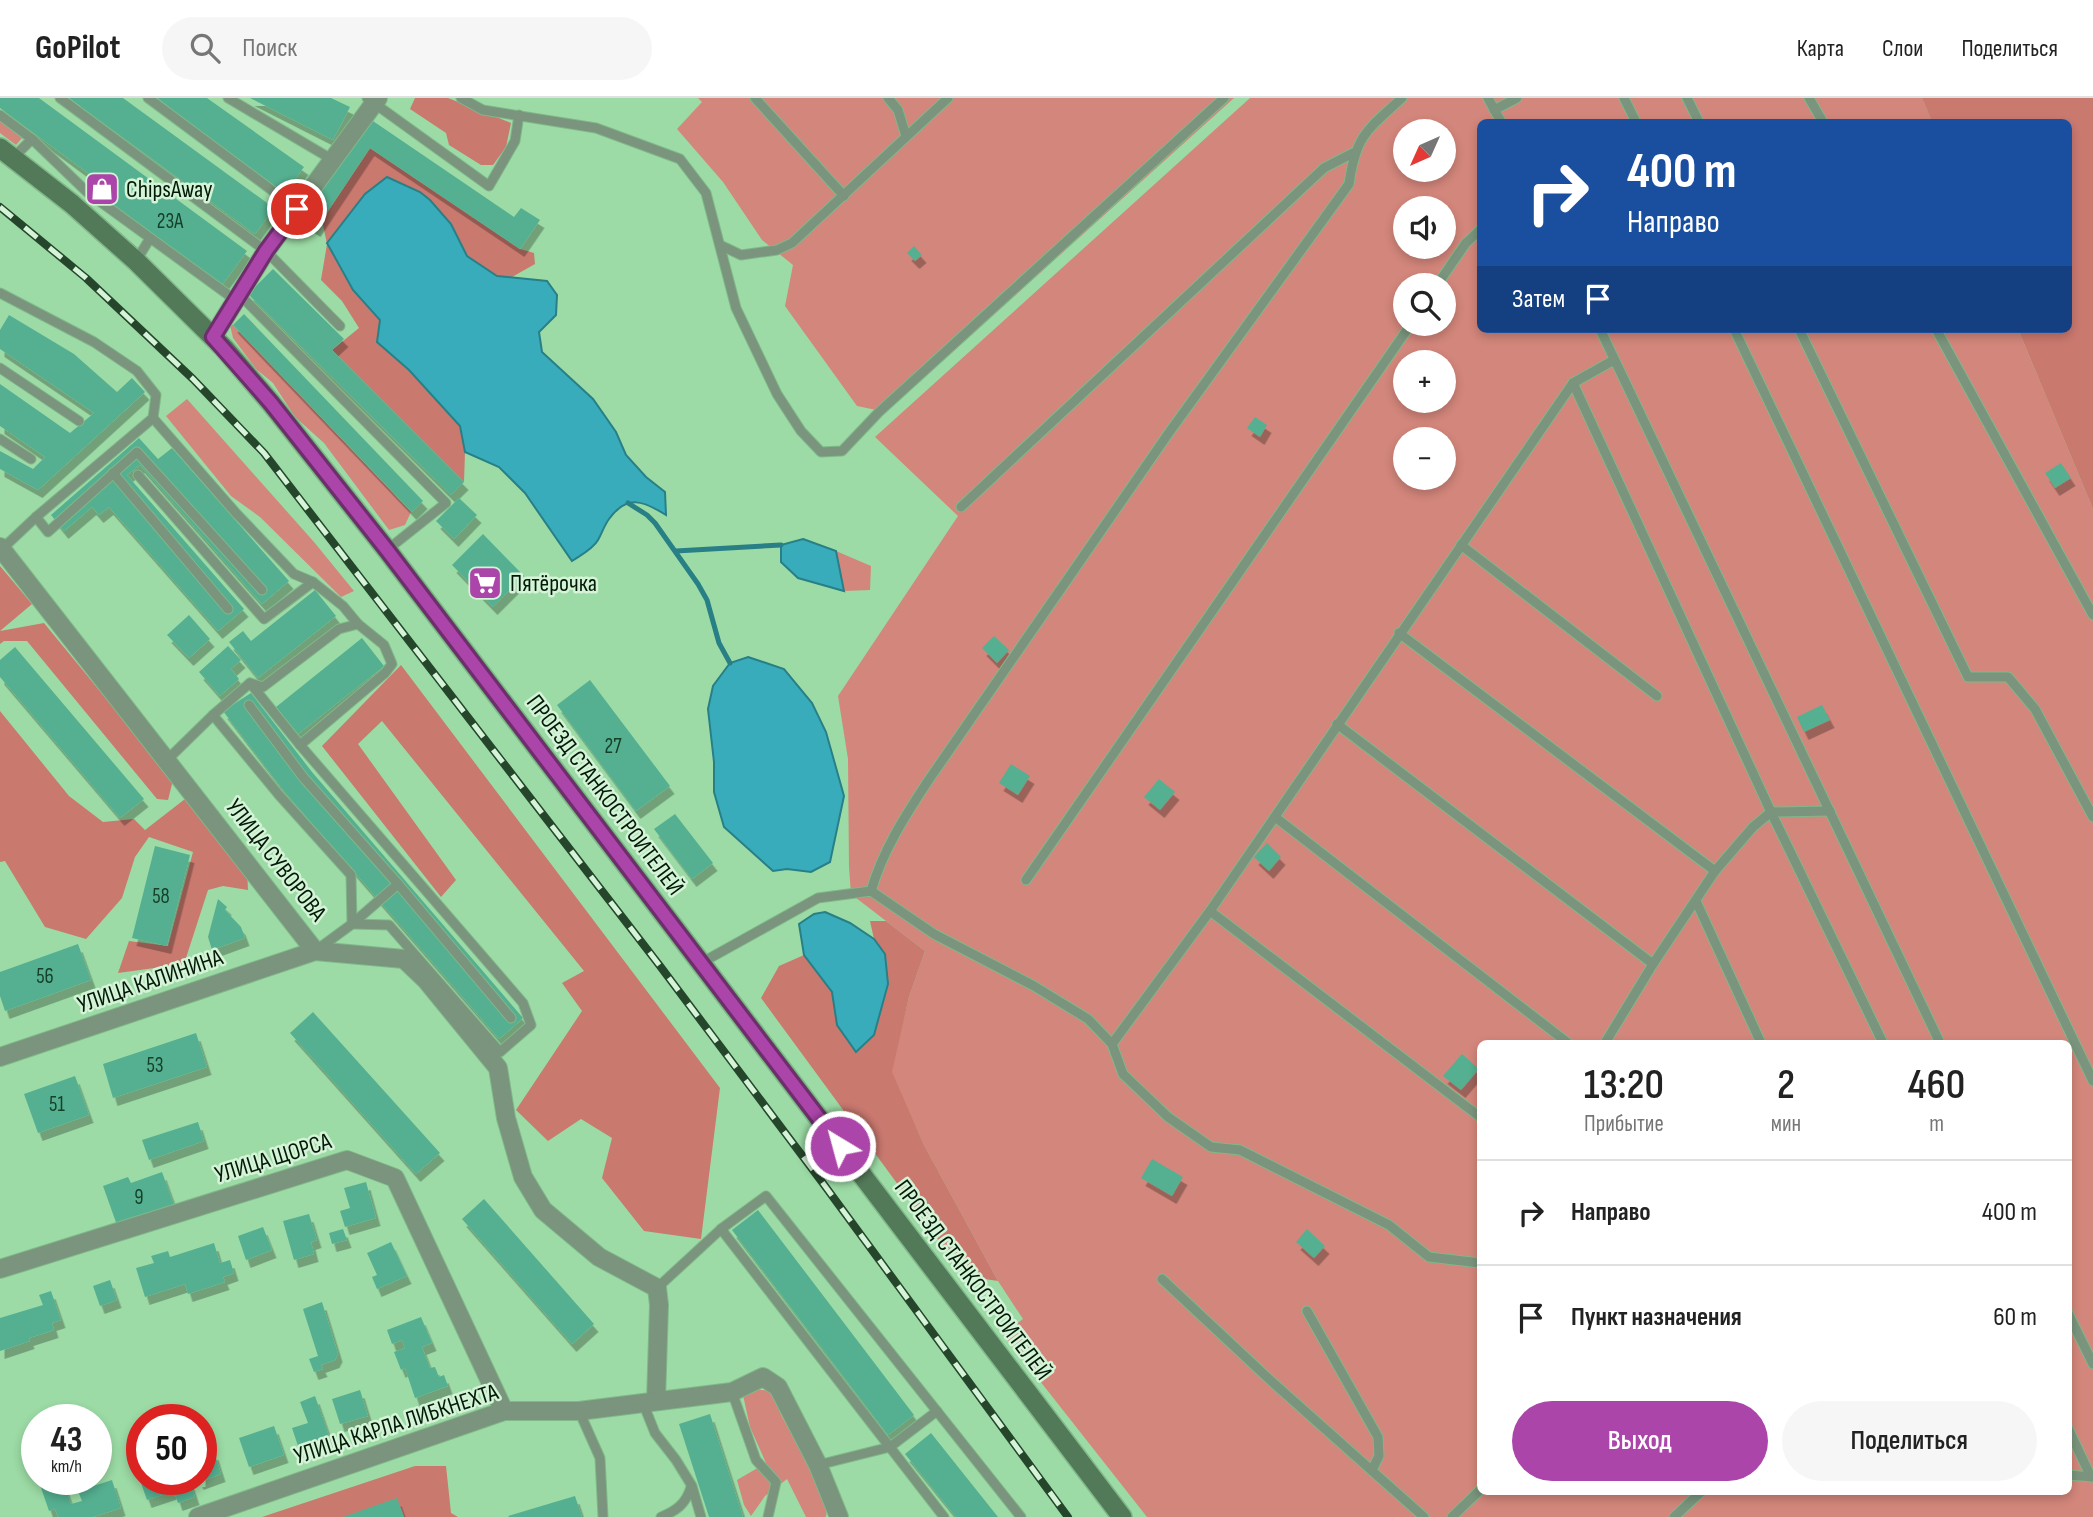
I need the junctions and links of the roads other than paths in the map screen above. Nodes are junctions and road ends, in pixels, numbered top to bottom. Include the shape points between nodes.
1 (60, 98) edge
2 (148, 98) edge
3 (228, 98) edge
4 (460, 98) edge
5 (755, 98) edge
6 (888, 98) edge
7 (948, 98) edge
8 (1224, 98) edge
9 (1402, 98) edge
10 (1488, 98) edge
11 (1517, 98) edge
12 (1624, 98) edge
13 (1688, 98) edge
14 (1809, 98) edge
15 (374, 99) edge
16 (1494, 110) junction
17 (0, 115) edge
18 (519, 115) junction
19 (1499, 119) edge
20 (1634, 119) edge
21 (1698, 119) edge
22 (1821, 119) edge
23 (906, 136) junction
24 (32, 139) junction
25 (7, 152) edge
26 (1353, 153) junction
27 (333, 160) junction
28 (844, 196) junction
29 (297, 209) junction
30 (1477, 233) edge
31 (149, 240) junction
32 (720, 245) junction
33 (266, 251) junction
34 (136, 261) junction
35 (1445, 273) edge
36 (0, 293) edge
37 (236, 296) junction
38 (340, 326) dead end
39 (1602, 333) edge
40 (1736, 333) edge
41 (1801, 333) edge
42 (1938, 333) edge
43 (1403, 336) edge
44 (213, 337) junction
45 (1614, 360) junction
46 (0, 368) edge
47 (1573, 383) junction
48 (153, 418) junction
49 (79, 421) dead end
50 (0, 439) edge
51 (31, 459) dead end
52 (113, 473) junction
53 (138, 475) dead end
54 (961, 507) dead end
55 (36, 517) junction
56 (1461, 545) junction
57 (1, 549) edge
58 (387, 550) junction
59 (313, 582) junction
60 (262, 590) dead end
61 (228, 609) dead end
62 (2093, 615) edge
63 (358, 624) junction
64 (1399, 633) junction
65 (250, 683) junction
66 (1657, 696) dead end
67 (249, 705) dead end
68 (213, 715) junction
69 (1337, 724) junction
70 (300, 745) junction
71 (167, 760) junction
72 (1830, 810) junction
73 (1771, 811) junction
74 (1275, 817) junction
75 (2093, 817) edge
76 (1715, 871) junction
77 (1026, 880) dead end
78 (398, 884) junction
79 (871, 891) junction
80 (1696, 901) junction
81 (1210, 911) junction
82 (352, 924) junction
83 (315, 951) junction
84 (701, 963) junction
85 (1653, 964) junction
86 (511, 1018) dead end
87 (1564, 1040) edge
88 (1607, 1040) edge
89 (1760, 1040) edge
90 (1882, 1040) edge
91 (1939, 1040) edge
92 (1112, 1044) junction
93 (0, 1057) edge
94 (2093, 1081) edge
95 (1477, 1115) edge
96 (721, 1229) junction
97 (1477, 1263) edge
98 (0, 1269) edge
99 (1162, 1279) dead end
100 (657, 1288) junction
101 (1307, 1311) dead end
102 (2072, 1321) edge
103 (2093, 1364) edge
104 (732, 1392) junction
105 (649, 1402) junction
106 (504, 1411) junction
107 (579, 1411) junction
108 (937, 1411) junction
109 (2072, 1436) edge
110 (890, 1447) junction
111 (818, 1465) junction
112 (1372, 1470) junction
113 (2072, 1475) edge
114 (2092, 1477) edge
115 (692, 1486) junction
116 (1477, 1493) edge
117 (1698, 1495) edge
118 (198, 1517) edge
119 (603, 1517) edge
120 (660, 1517) edge
121 (701, 1517) edge
122 (768, 1517) edge
123 (839, 1517) edge
124 (944, 1517) edge
125 (1021, 1517) edge
126 (1122, 1517) edge
127 (1424, 1517) edge
128 (1452, 1517) edge
129 (1674, 1517) edge

1 - 33 lane
2 - 29 lane
3 - 27 lane
4 - 18 lane via 483,110
5 - 28 lane
6 - 23 lane via 898,110
7 - 23 lane
8 - 32 lane via 879,412 842,451 821,452 801,431 778,394 736,308
9 - 26 lane via 1367,130
10 - 16 lane
11 - 16 lane
12 - 20 lane
13 - 21 lane
14 - 22 lane
15 - 18 lane via 489,186 515,141
15 - 27 street
16 - 19 lane
17 - 24 lane
18 - 32 lane via 596,128 680,159 706,193
23 - 28 lane
24 - 25 lane
24 - 31 lane via 87,192
25 - 34 main road, ПРОЕЗД СТАНКОСТРОИТЕЛЕЙ
26 - 54 lane via 1324,168
26 - 79 lane via 1349,184 980,702 899,825
27 - 29 street
28 - 32 lane via 792,243 777,250 741,255
29 - 33 street
30 - 35 lane
31 - 34 lane
31 - 37 lane
33 - 37 street
33 - 38 lane
34 - 44 main road, ПРОЕЗД СТАНКОСТРОИТЕЛЕЙ
36 - 48 lane via 94,342 137,371 156,395
37 - 44 street
37 - 58 lane via 446,503
39 - 45 lane
40 - 94 lane
41 - 75 lane via 1968,677 2008,677 2035,709
42 - 62 lane
43 - 77 lane
44 - 58 main road, ПРОЕЗД СТАНКОСТРОИТЕЛЕЙ
45 - 47 lane
45 - 72 lane
46 - 49 lane
47 - 56 lane
47 - 73 lane
48 - 55 lane
48 - 59 lane via 294,574
50 - 51 lane
52 - 55 lane via 48,532
52 - 60 lane via 137,452
52 - 61 lane
53 - 59 lane via 264,619
55 - 57 lane
56 - 64 lane
56 - 66 lane
57 - 71 street, УЛИЦА СУВОРОВА
58 - 84 main road, ПРОЕЗД СТАНКОСТРОИТЕЛЕЙ
59 - 63 lane
63 - 65 lane via 339,629 263,687
63 - 70 lane via 384,645 392,664
64 - 69 lane
64 - 76 lane
65 - 68 lane
65 - 70 lane
67 - 78 lane via 303,777
68 - 71 lane
68 - 82 lane via 351,875
69 - 74 lane
69 - 85 lane
70 - 82 lane via 523,1003 531,1025 500,1052 389,925
71 - 83 street, УЛИЦА СУВОРОВА
72 - 73 lane
72 - 91 lane
73 - 76 lane
73 - 90 lane
74 - 81 lane
74 - 87 lane
76 - 80 lane
78 - 82 lane
78 - 86 lane
79 - 84 lane via 818,898
79 - 92 lane via 933,934 1088,1019
80 - 85 lane
80 - 89 lane
81 - 92 lane
81 - 95 lane
82 - 83 lane
83 - 93 street, УЛИЦА КАЛИНИНА
83 - 100 street, УЛИЦА СУВОРОВА via 404,959 426,980 498,1068 523,1177 543,1210 599,1257
84 - 126 main road, ПРОЕЗД СТАНКОСТРОИТЕЛЕЙ
85 - 88 lane
92 - 97 lane via 1123,1074 1168,1117 1211,1147 1240,1150 1389,1225 1429,1258
96 - 100 lane
96 - 108 lane via 766,1196
96 - 110 lane
98 - 106 street, УЛИЦА ЩОРСА via 347,1160 395,1178
99 - 112 lane
100 - 105 street
101 - 112 lane via 1378,1437 1379,1456
102 - 103 lane
104 - 105 street
104 - 111 street via 763,1377 778,1387
104 - 122 lane via 755,1460 776,1482
105 - 107 street, УЛИЦА КАРЛА ЛИБКНЕХТА
105 - 115 lane via 655,1433
106 - 107 street, УЛИЦА КАРЛА ЛИБКНЕХТА
106 - 118 street, УЛИЦА КАРЛА ЛИБКНЕХТА
107 - 119 lane via 600,1458
108 - 110 lane
108 - 125 lane
109 - 114 lane
110 - 111 lane
110 - 124 lane
111 - 123 street
112 - 127 lane
113 - 114 lane
115 - 120 lane via 688,1498
115 - 121 lane
116 - 128 lane
117 - 129 lane

